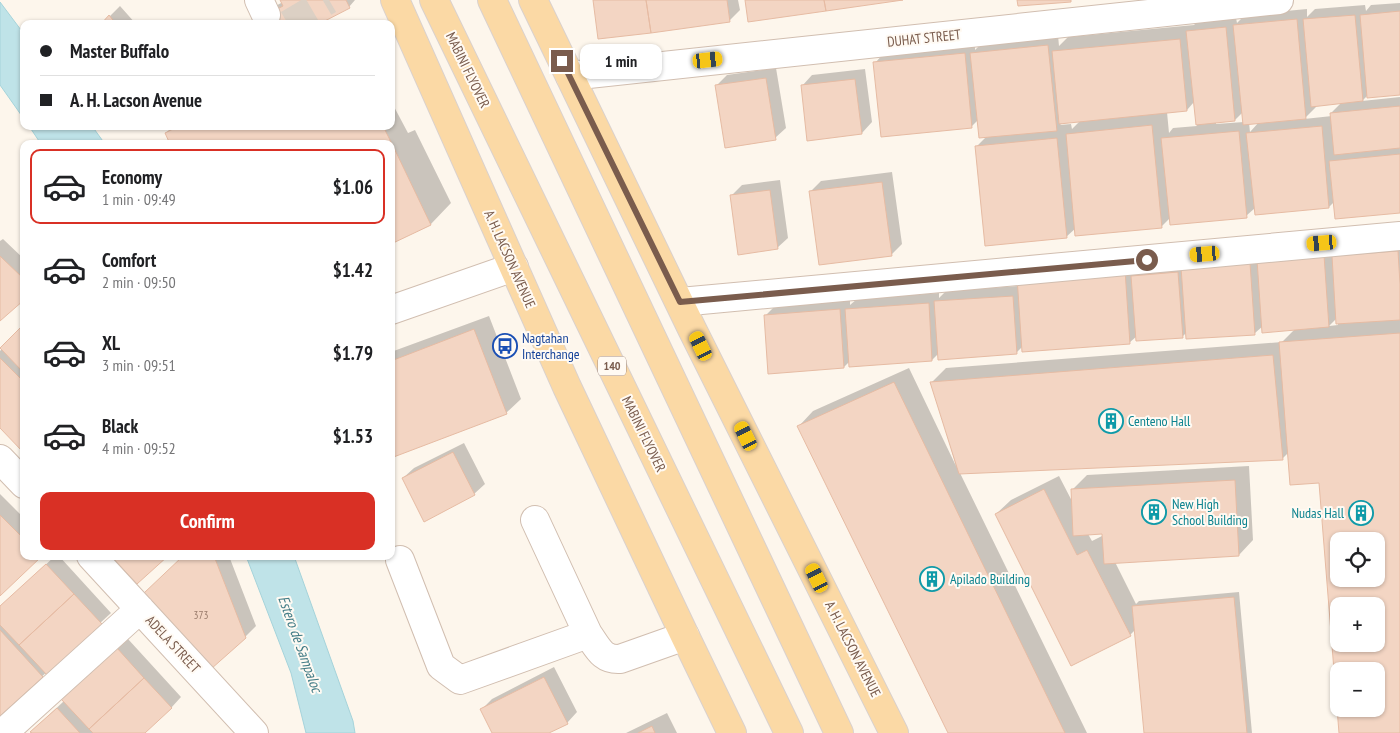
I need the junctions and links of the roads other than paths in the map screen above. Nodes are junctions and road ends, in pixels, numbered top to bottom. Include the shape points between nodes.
1 (396, 0) edge
2 (434, 0) edge
3 (492, 0) edge
4 (533, 0) edge
5 (1279, 0) edge
6 (570, 76) junction
7 (1400, 236) edge
8 (514, 266) junction
9 (680, 302) junction
10 (395, 309) edge
11 (0, 459) edge
12 (20, 480) edge
13 (536, 520) dead end
14 (95, 560) edge
15 (400, 560) dead end
16 (140, 609) junction
17 (588, 634) junction
18 (685, 636) junction
19 (3, 733) edge
20 (254, 733) edge
21 (732, 733) edge
22 (789, 733) edge
23 (839, 733) edge
24 (894, 733) edge

1 - 8 main road, A. H. LACSON AVENUE
2 - 22 main road, MABINI FLYOVER / 140
3 - 23 main road
4 - 6 main road, A. H. LACSON AVENUE
5 - 6 street, DUHAT STREET
6 - 9 main road, A. H. LACSON AVENUE
7 - 9 street
8 - 10 street
8 - 18 main road, A. H. LACSON AVENUE via 567,387
9 - 24 main road, A. H. LACSON AVENUE
11 - 12 street
13 - 17 street
14 - 16 street, ADELA STREET
15 - 17 street via 441,666 460,680
16 - 19 street
16 - 20 street, ADELA STREET
17 - 18 street via 605,657 611,660
18 - 21 main road, A. H. LACSON AVENUE

